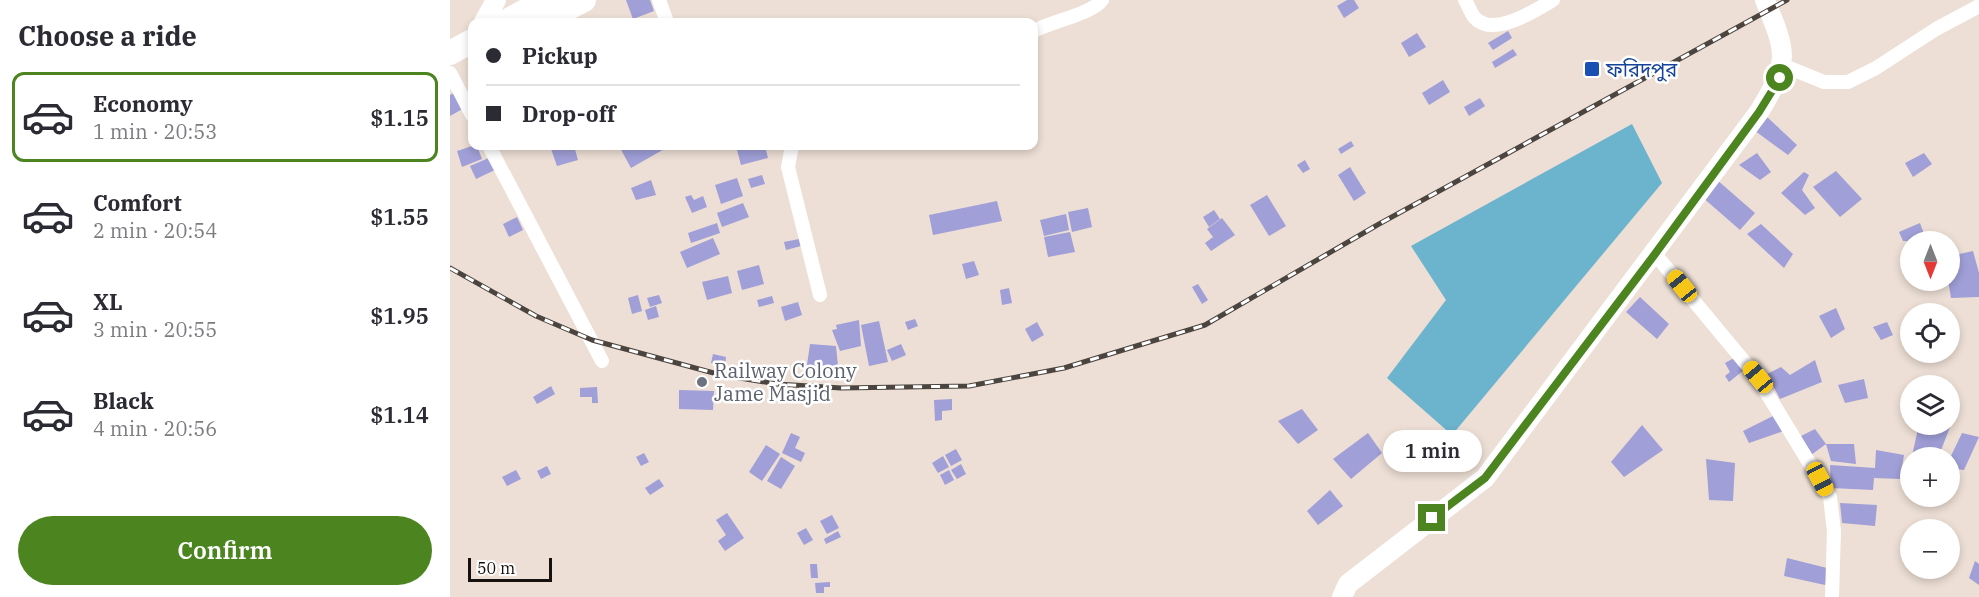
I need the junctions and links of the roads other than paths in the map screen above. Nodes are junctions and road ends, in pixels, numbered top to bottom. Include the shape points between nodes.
1 (496, 0) edge
2 (545, 0) edge
3 (584, 0) edge
4 (659, 0) edge
5 (1102, 0) edge
6 (1465, 0) edge
7 (1553, 0) edge
8 (1765, 0) edge
9 (1979, 6) edge
10 (486, 18) edge
11 (512, 18) edge
12 (549, 18) edge
13 (666, 18) edge
14 (1038, 29) edge
15 (468, 43) edge
16 (450, 53) edge
17 (468, 60) edge
18 (1782, 65) junction
19 (450, 71) edge
20 (468, 107) edge
21 (491, 150) edge
22 (791, 150) edge
23 (1655, 254) junction
24 (820, 294) dead end
25 (602, 361) dead end
26 (1342, 597) edge
27 (1832, 597) edge

1 - 10 street
2 - 11 highway
3 - 12 highway
4 - 13 street
5 - 14 street via 1096,8
6 - 7 street via 1475,18 1483,24 1496,25 1520,20
8 - 18 street via 1783,53
9 - 18 street via 1848,82 1824,82
15 - 16 highway
17 - 19 highway
18 - 23 street via 1780,78 1759,112
19 - 20 street
21 - 25 street
22 - 24 street via 788,167
23 - 26 street via 1485,478 1348,584
23 - 27 street via 1758,377 1830,497 1834,531

